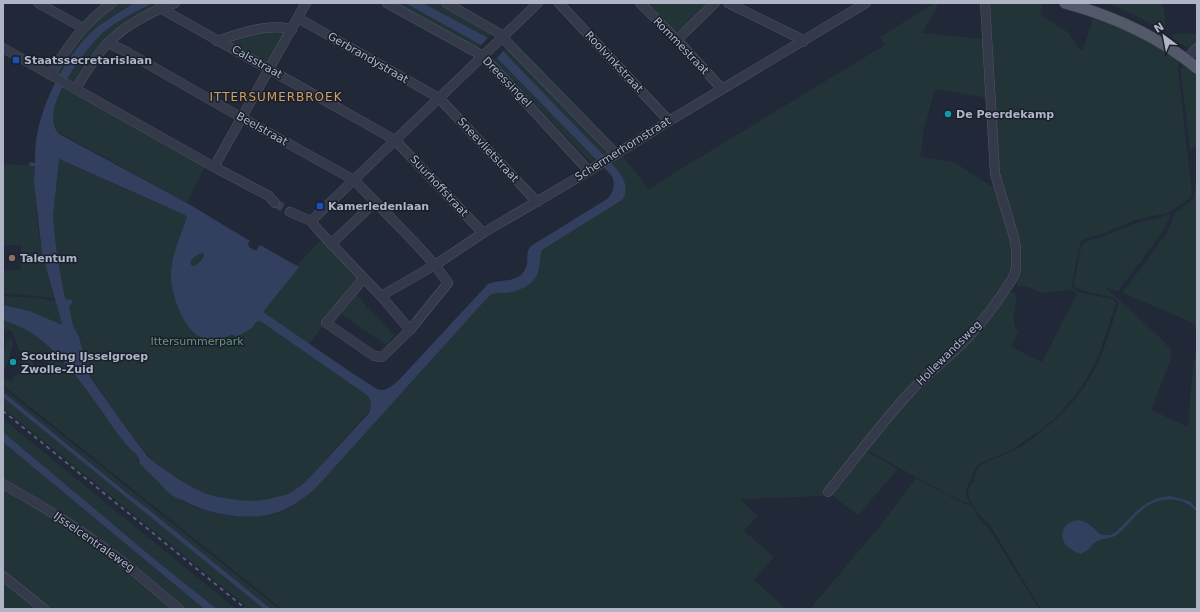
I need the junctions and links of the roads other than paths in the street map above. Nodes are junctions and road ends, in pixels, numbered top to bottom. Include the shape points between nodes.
1 (38, 3) edge
2 (112, 3) edge
3 (175, 3) edge
4 (306, 3) edge
5 (387, 3) edge
6 (446, 3) edge
7 (538, 3) edge
8 (559, 3) edge
9 (640, 3) edge
10 (715, 3) edge
11 (728, 3) edge
12 (866, 3) edge
13 (985, 3) edge
14 (1065, 3) edge
15 (160, 8) junction
16 (298, 18) junction
17 (83, 28) junction
18 (292, 30) junction
19 (502, 37) junction
20 (677, 40) junction
21 (217, 41) junction
22 (803, 42) junction
23 (108, 43) junction
24 (3, 48) edge
25 (1197, 48) edge
26 (483, 56) junction
27 (1186, 59) junction
28 (1197, 68) edge
29 (270, 69) junction
30 (50, 75) junction
31 (76, 88) junction
32 (722, 89) junction
33 (439, 98) junction
34 (242, 118) junction
35 (669, 121) junction
36 (395, 140) junction
37 (613, 156) junction
38 (214, 167) junction
39 (589, 171) junction
40 (354, 180) junction
41 (375, 202) junction
42 (537, 202) junction
43 (275, 203) tunnel mouth
44 (290, 212) tunnel mouth
45 (311, 220) junction
46 (483, 233) junction
47 (331, 244) junction
48 (434, 265) junction
49 (364, 278) junction
50 (381, 296) junction
51 (410, 330) junction
52 (3, 484) edge
53 (828, 492) dead end
54 (3, 576) edge
55 (44, 609) edge
56 (179, 609) edge

1 - 17 street
2 - 17 street
3 - 15 street
4 - 16 street
5 - 26 street, Dreessingel
6 - 19 street
7 - 19 street
8 - 35 street, Roolvinkstraat
9 - 20 street, Rommestraat
10 - 20 street
11 - 22 street
12 - 22 street, Schermerhornstraat
13 - 53 street, Hollewandsweg via 995,174 1014,237 1015,273 1012,281 980,324 912,390
14 - 27 main road via 1133,27
15 - 21 street, Calsstraat
15 - 23 street via 129,25
16 - 18 street
16 - 33 street, Gerbrandystraat
17 - 30 street
18 - 21 street via 286,28 247,31
18 - 29 street
19 - 26 street
19 - 37 street
20 - 32 street, Rommestraat
21 - 29 street, Calsstraat
22 - 32 street, Schermerhornstraat
23 - 31 street
23 - 34 street, Beelstraat
24 - 30 street
25 - 27 street
26 - 33 street
26 - 39 street, Dreessingel
27 - 28 main road
29 - 34 street
29 - 36 street, Calsstraat
30 - 31 street
31 - 38 street
32 - 35 street, Schermerhornstraat
33 - 36 street
33 - 42 street, Sneevlietstraat
34 - 38 street
34 - 40 street, Beelstraat
35 - 37 street, Schermerhornstraat
36 - 40 street
36 - 46 street, Suurhoffstraat
37 - 39 street, Schermerhornstraat
38 - 43 street via 269,196
39 - 42 street, Schermerhornstraat
40 - 41 street, Beelstraat
40 - 45 street
41 - 47 street
41 - 48 street, Beelstraat
42 - 46 street, Schermerhornstraat
44 - 45 street
45 - 47 street
46 - 48 street, Schermerhornstraat
47 - 49 street
48 - 50 street, Schermerhornstraat
48 - 51 street, Beelstraat via 448,283
49 - 50 street
49 - 51 street via 326,323 374,356 382,357
50 - 51 street
52 - 56 street, IJsselcentraleweg via 97,542
54 - 55 street

